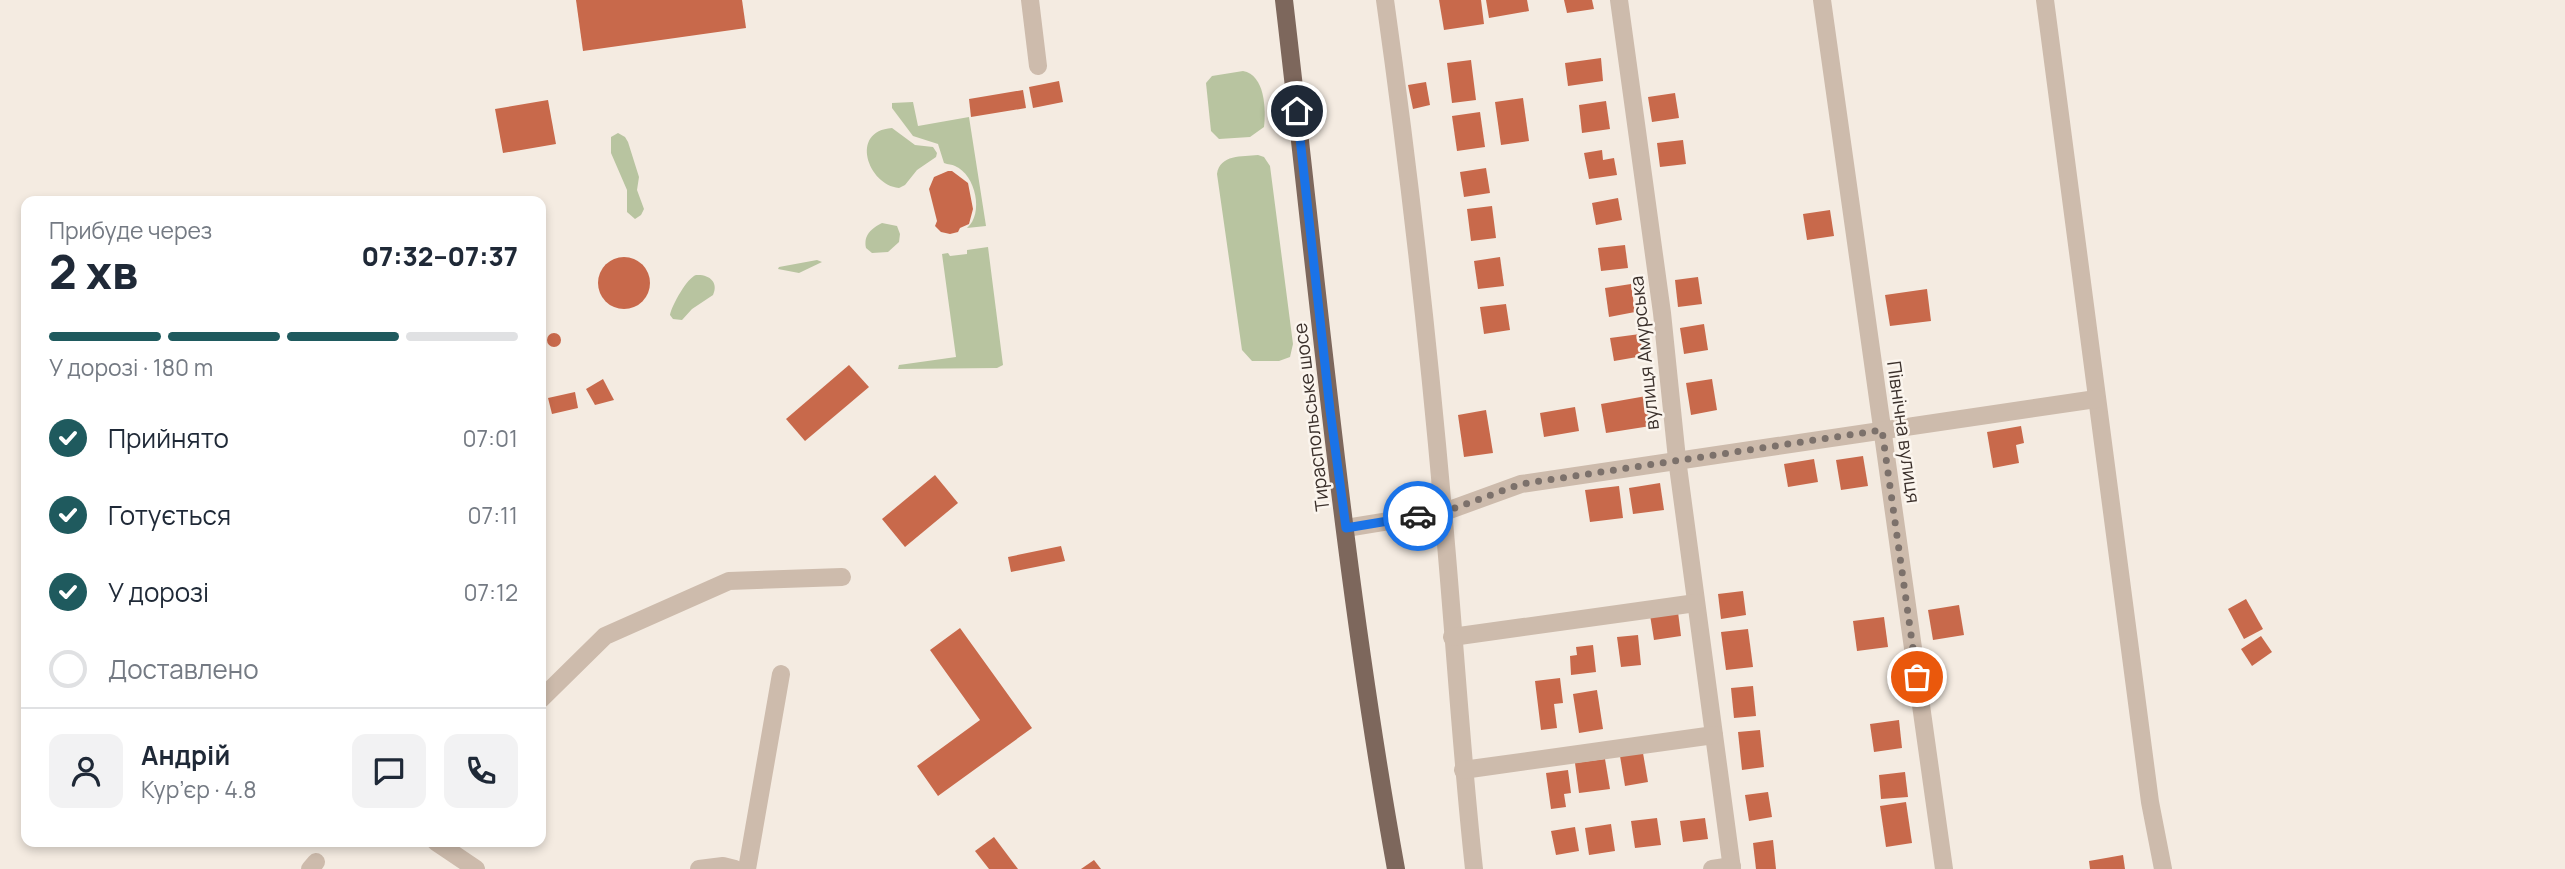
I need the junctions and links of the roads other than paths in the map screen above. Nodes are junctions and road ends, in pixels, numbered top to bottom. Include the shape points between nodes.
1 (1030, 0) edge
2 (1284, 0) edge
3 (1385, 0) edge
4 (1619, 0) edge
5 (1822, 0) edge
6 (2045, 0) edge
7 (1038, 66) dead end
8 (2096, 399) junction
9 (1882, 430) junction
10 (1676, 459) junction
11 (1444, 512) junction
12 (1346, 528) junction
13 (842, 577) dead end
14 (1696, 603) junction
15 (1452, 637) junction
16 (781, 674) dead end
17 (546, 694) edge
18 (1714, 735) junction
19 (1463, 770) junction
20 (443, 847) edge
21 (1732, 868) edge
22 (476, 869) edge
23 (699, 869) edge
24 (735, 869) edge
25 (747, 869) edge
26 (1396, 869) edge
27 (1474, 869) edge
28 (1712, 869) edge
29 (1944, 869) edge
30 (2163, 869) edge

1 - 7 street
2 - 12 main road, Тираспольське шосе
3 - 11 street via 1409,174
4 - 10 street, вулиця Амурська via 1662,313
5 - 9 street, Північна вулиця
6 - 8 street
8 - 9 street
8 - 30 street
9 - 10 street
9 - 29 street, Північна вулиця
10 - 11 street via 1521,484
10 - 14 street, вулиця Амурська
11 - 12 street
11 - 15 street
12 - 26 main road, Тираспольське шосе
13 - 17 street via 729,581 605,636
14 - 15 street
14 - 18 street, вулиця Амурська
15 - 19 street
16 - 25 street
18 - 19 street
18 - 21 street, вулиця Амурська
19 - 27 street
20 - 22 street
21 - 28 street
23 - 24 street

